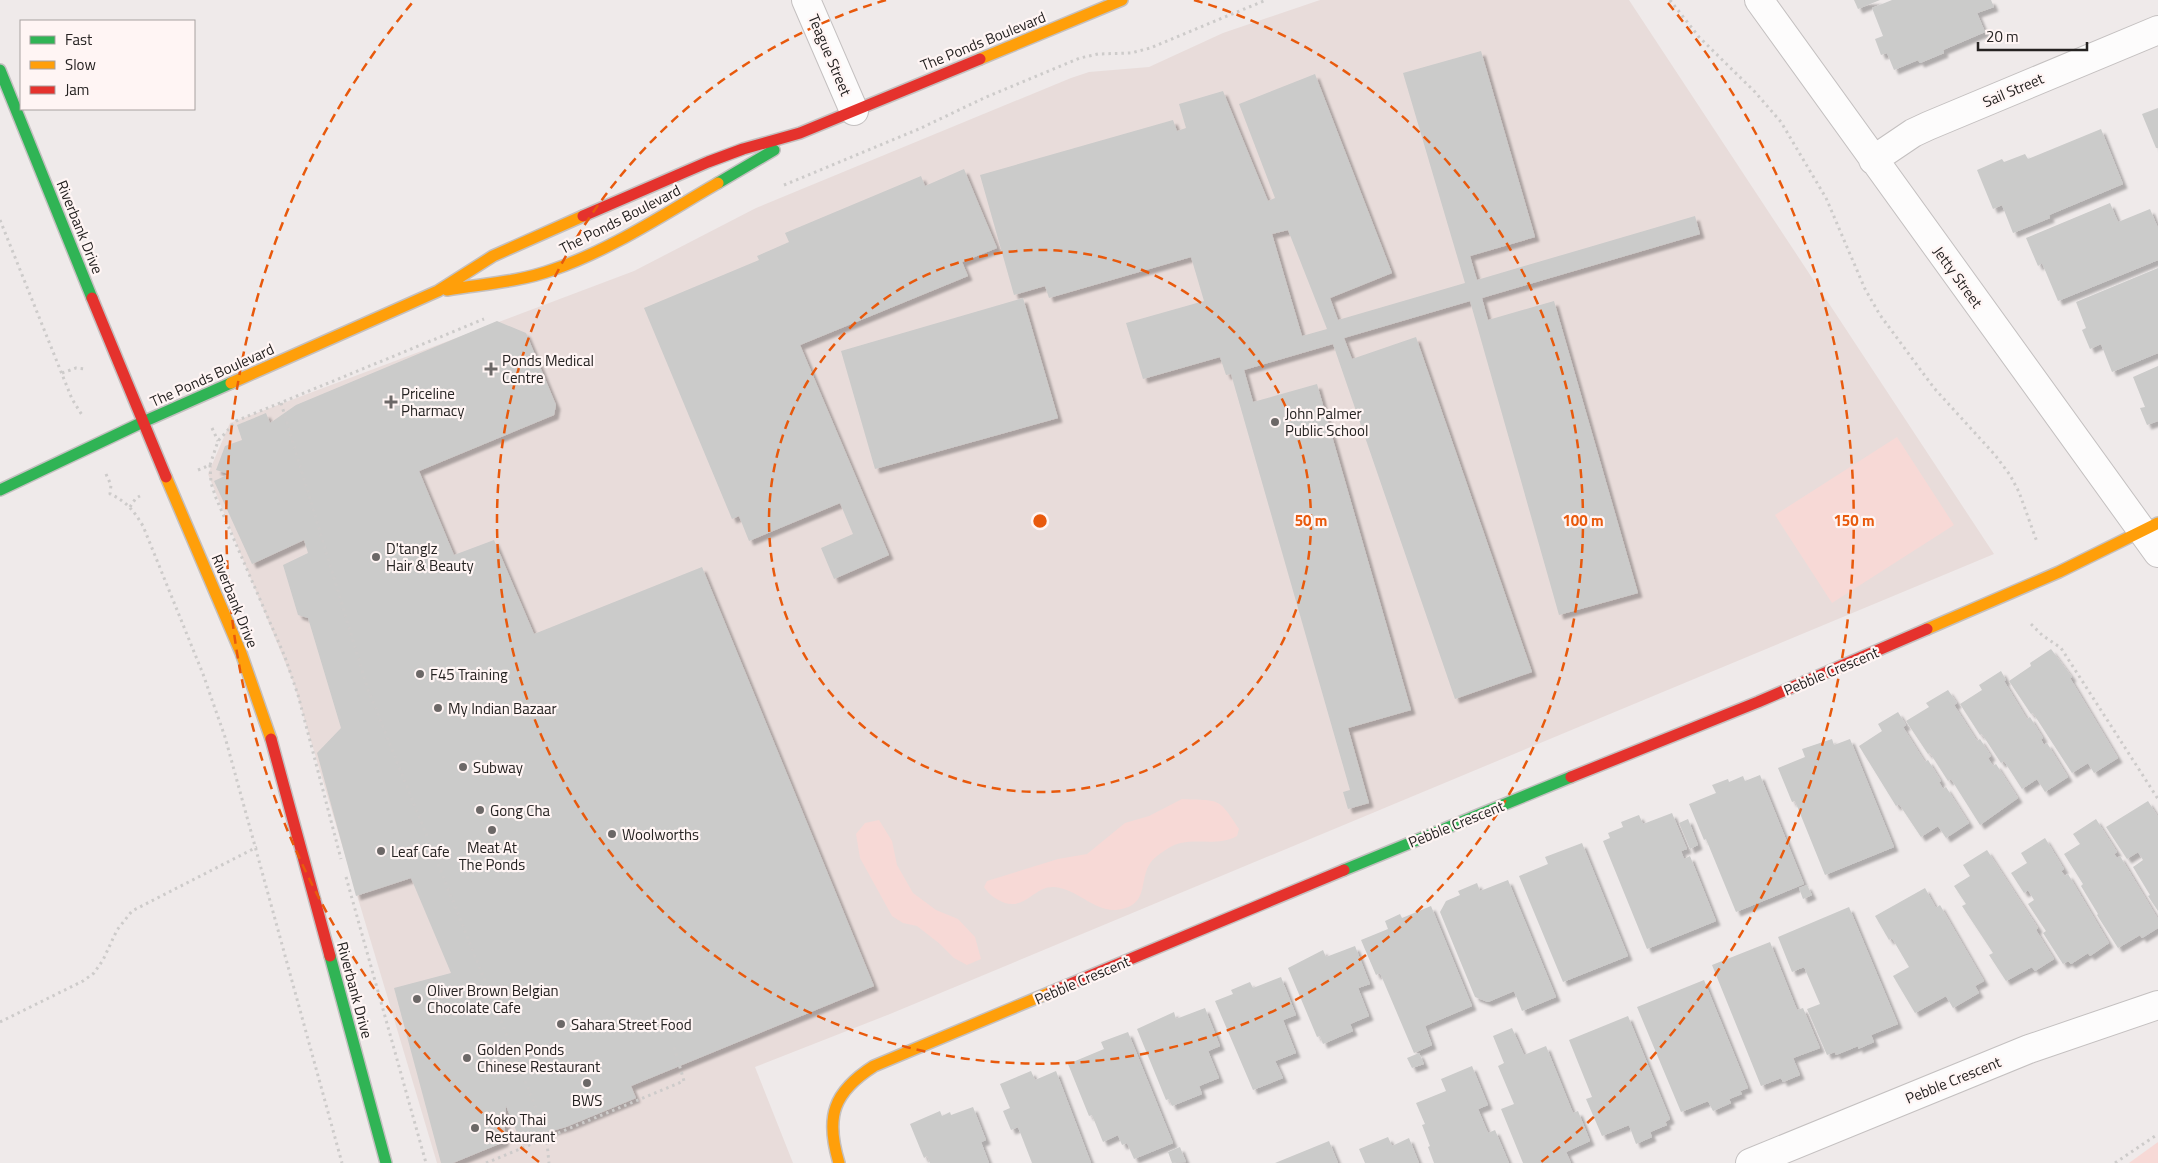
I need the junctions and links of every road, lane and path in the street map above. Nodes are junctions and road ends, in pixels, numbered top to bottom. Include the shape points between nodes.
1 (806, 0) edge
2 (1122, 0) edge
3 (1670, 0) edge
4 (1759, 0) edge
5 (2158, 30) edge
6 (0, 70) edge
7 (854, 111) junction
8 (800, 133) junction
9 (1873, 160) junction
10 (0, 220) edge
11 (438, 291) junction
12 (87, 369) dead end
13 (62, 373) junction
14 (281, 403) dead end
15 (78, 407) dead end
16 (143, 422) junction
17 (215, 434) dead end
18 (218, 441) dead end
19 (111, 485) dead end
20 (0, 490) edge
21 (136, 498) dead end
22 (130, 507) junction
23 (2150, 527) edge
24 (2037, 542) dead end
25 (2158, 553) edge
26 (2032, 624) dead end
27 (2158, 799) edge
28 (256, 847) junction
29 (2158, 1005) edge
30 (0, 1022) edge
31 (674, 1046) dead end
32 (2158, 1134) edge
33 (546, 1139) junction
34 (342, 1163) edge
35 (386, 1163) edge
36 (486, 1163) edge
37 (549, 1163) edge
38 (838, 1163) edge
39 (1750, 1163) edge
40 (2115, 1163) edge

1 - 7 street, Teague Street
2 - 7 street, The Ponds Boulevard
3 - 24 path via 1699,37 1781,122 1826,198 1865,289 1880,315 1934,388 2010,475
4 - 9 street, Jetty Street
5 - 9 street, Sail Street via 1928,126
6 - 16 street, Riverbank Drive
7 - 8 street, The Ponds Boulevard
8 - 11 street, The Ponds Boulevard via 708,162 529,239 492,256
8 - 11 street, The Ponds Boulevard via 716,186 604,248 552,270 522,278
9 - 23 street, Jetty Street
10 - 13 path
11 - 16 street, The Ponds Boulevard
12 - 13 path via 76,368
13 - 15 path
14 - 33 path via 367,687
16 - 20 street, The Ponds Boulevard
16 - 35 street, Riverbank Drive via 241,653 275,752
17 - 18 path
19 - 22 path via 110,494
21 - 22 path
22 - 28 path via 143,526 203,674 225,737
23 - 25 street, Jetty Street
23 - 38 street, Pebble Crescent via 2059,572 1758,702 874,1066 858,1075 837,1099 832,1130
26 - 27 path via 2061,648
28 - 30 path via 132,911 117,930 94,973
28 - 34 path
29 - 39 street, Pebble Crescent via 2028,1049
31 - 33 path via 684,1081
32 - 40 path
33 - 36 path
33 - 37 path

